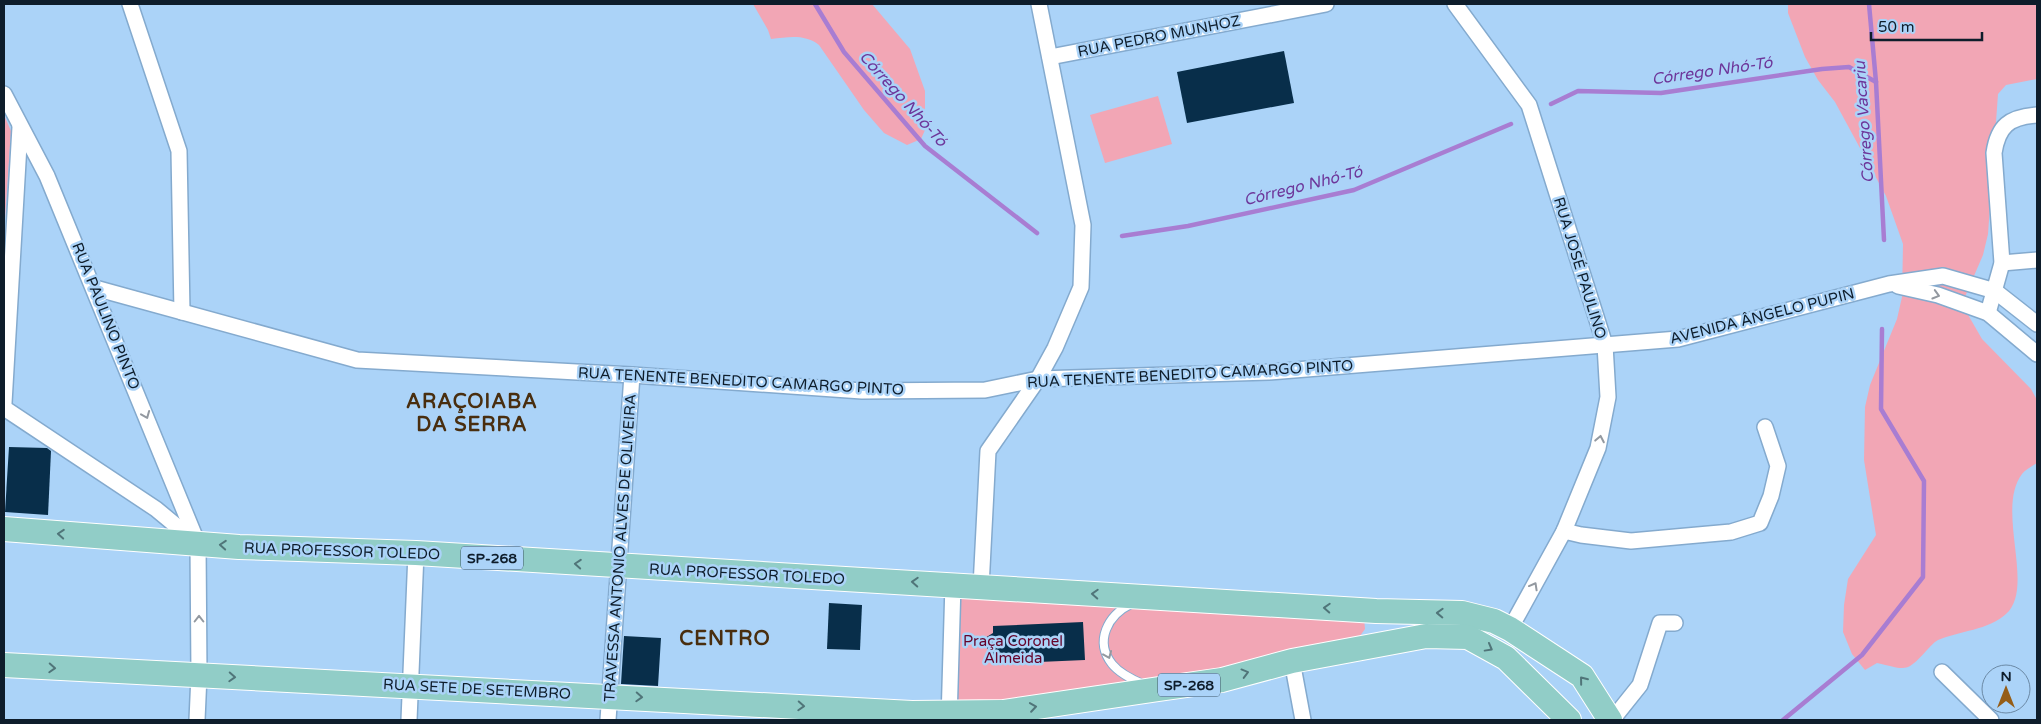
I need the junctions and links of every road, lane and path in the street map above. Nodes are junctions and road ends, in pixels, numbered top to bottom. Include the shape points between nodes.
1 (130, 4) edge
2 (1039, 4) edge
3 (1326, 4) edge
4 (1455, 4) edge
5 (1050, 56) junction
6 (4, 94) edge
7 (2037, 115) edge
8 (20, 125) junction
9 (2037, 260) edge
10 (2002, 263) junction
11 (1889, 284) junction
12 (95, 288) junction
13 (1995, 290) junction
14 (182, 312) junction
15 (1988, 314) junction
16 (2037, 324) edge
17 (1605, 345) junction
18 (2037, 354) edge
19 (632, 375) junction
20 (1038, 379) junction
21 (4, 403) edge
22 (4, 408) edge
23 (1765, 427) dead end
24 (4, 529) edge
25 (1564, 531) junction
26 (198, 544) junction
27 (416, 554) junction
28 (619, 567) junction
29 (953, 584) junction
30 (981, 587) junction
31 (1150, 597) junction
32 (1676, 623) dead end
33 (1510, 629) junction
34 (1292, 661) junction
35 (4, 665) edge
36 (1942, 672) dead end
37 (199, 675) junction
38 (412, 686) junction
39 (1159, 689) junction
40 (609, 696) junction
41 (1002, 716) edge
42 (949, 717) edge
43 (1606, 717) edge
44 (197, 720) edge
45 (409, 720) edge
46 (608, 720) edge
47 (1303, 720) edge
48 (1569, 720) edge
49 (1991, 720) edge

1 - 14 street via 179,151
2 - 5 street
3 - 5 street, RUA PEDRO MUNHOZ
4 - 17 street, RUA JOSÉ PAULINO via 1529,105
5 - 20 street via 1083,225 1081,287
6 - 8 street, RUA PAULINO PINTO
7 - 10 street via 2017,119 2004,126 1996,137 1994,153
8 - 12 street, RUA PAULINO PINTO via 47,176
8 - 21 street
9 - 10 street
10 - 13 street
11 - 13 street, AVENIDA ÂNGELO PUPIN via 1943,276
11 -> 15 street, AVENIDA ÂNGELO PUPIN via 1938,295
11 - 17 street, AVENIDA ÂNGELO PUPIN via 1678,339
12 - 14 street, RUA TENENTE BENEDITO CAMARGO PINTO
12 -> 26 street, RUA PAULINO PINTO
13 - 15 street
13 - 16 street, AVENIDA ÂNGELO PUPIN
14 - 19 street, RUA TENENTE BENEDITO CAMARGO PINTO via 356,360
15 - 18 street, AVENIDA ÂNGELO PUPIN
17 - 20 street, RUA TENENTE BENEDITO CAMARGO PINTO via 1270,372
25 -> 17 street, RUA JOSÉ PAULINO via 1598,448 1608,397
19 - 20 street, RUA TENENTE BENEDITO CAMARGO PINTO via 862,391 984,390
19 - 28 street, TRAVESSA ANTONIO ALVES DE OLIVEIRA
20 - 30 street via 988,451
22 - 26 street via 156,509
23 - 25 street via 1778,466 1760,523 1731,532 1631,541
26 -> 24 main road, RUA PROFESSOR TOLEDO / SP-268
33 -> 25 street, RUA JOSÉ PAULINO
27 -> 26 main road, RUA PROFESSOR TOLEDO / SP-268
37 -> 26 street
28 -> 27 main road, RUA PROFESSOR TOLEDO / SP-268
27 - 38 street
29 -> 28 main road, RUA PROFESSOR TOLEDO / SP-268
28 - 40 street, TRAVESSA ANTONIO ALVES DE OLIVEIRA
29 - 30 main road, RUA PROFESSOR TOLEDO / SP-268
29 - 42 street
31 -> 30 main road, SP-268
33 -> 31 main road, SP-268 via 1494,621 1462,613
31 -> 39 lane via 1123,608 1113,616 1104,637 1105,650 1112,664 1123,674
32 - 43 street via 1660,623 1640,685
43 -> 33 main road, SP-268 via 1582,676
39 -> 34 main road, SP-268 via 1222,680
34 - 47 street
34 -> 48 main road, SP-268 via 1426,636 1468,637 1506,658
35 -> 37 main road, RUA SETE DE SETEMBRO / SP-268
36 - 49 street
37 -> 38 main road, RUA SETE DE SETEMBRO / SP-268
37 - 44 street
38 - 40 main road, RUA SETE DE SETEMBRO / SP-268
38 - 45 street
41 -> 39 main road, SP-268
40 -> 42 main road, RUA SETE DE SETEMBRO / SP-268
40 - 46 street, TRAVESSA ANTONIO ALVES DE OLIVEIRA
41 - 42 main road, SP-268

